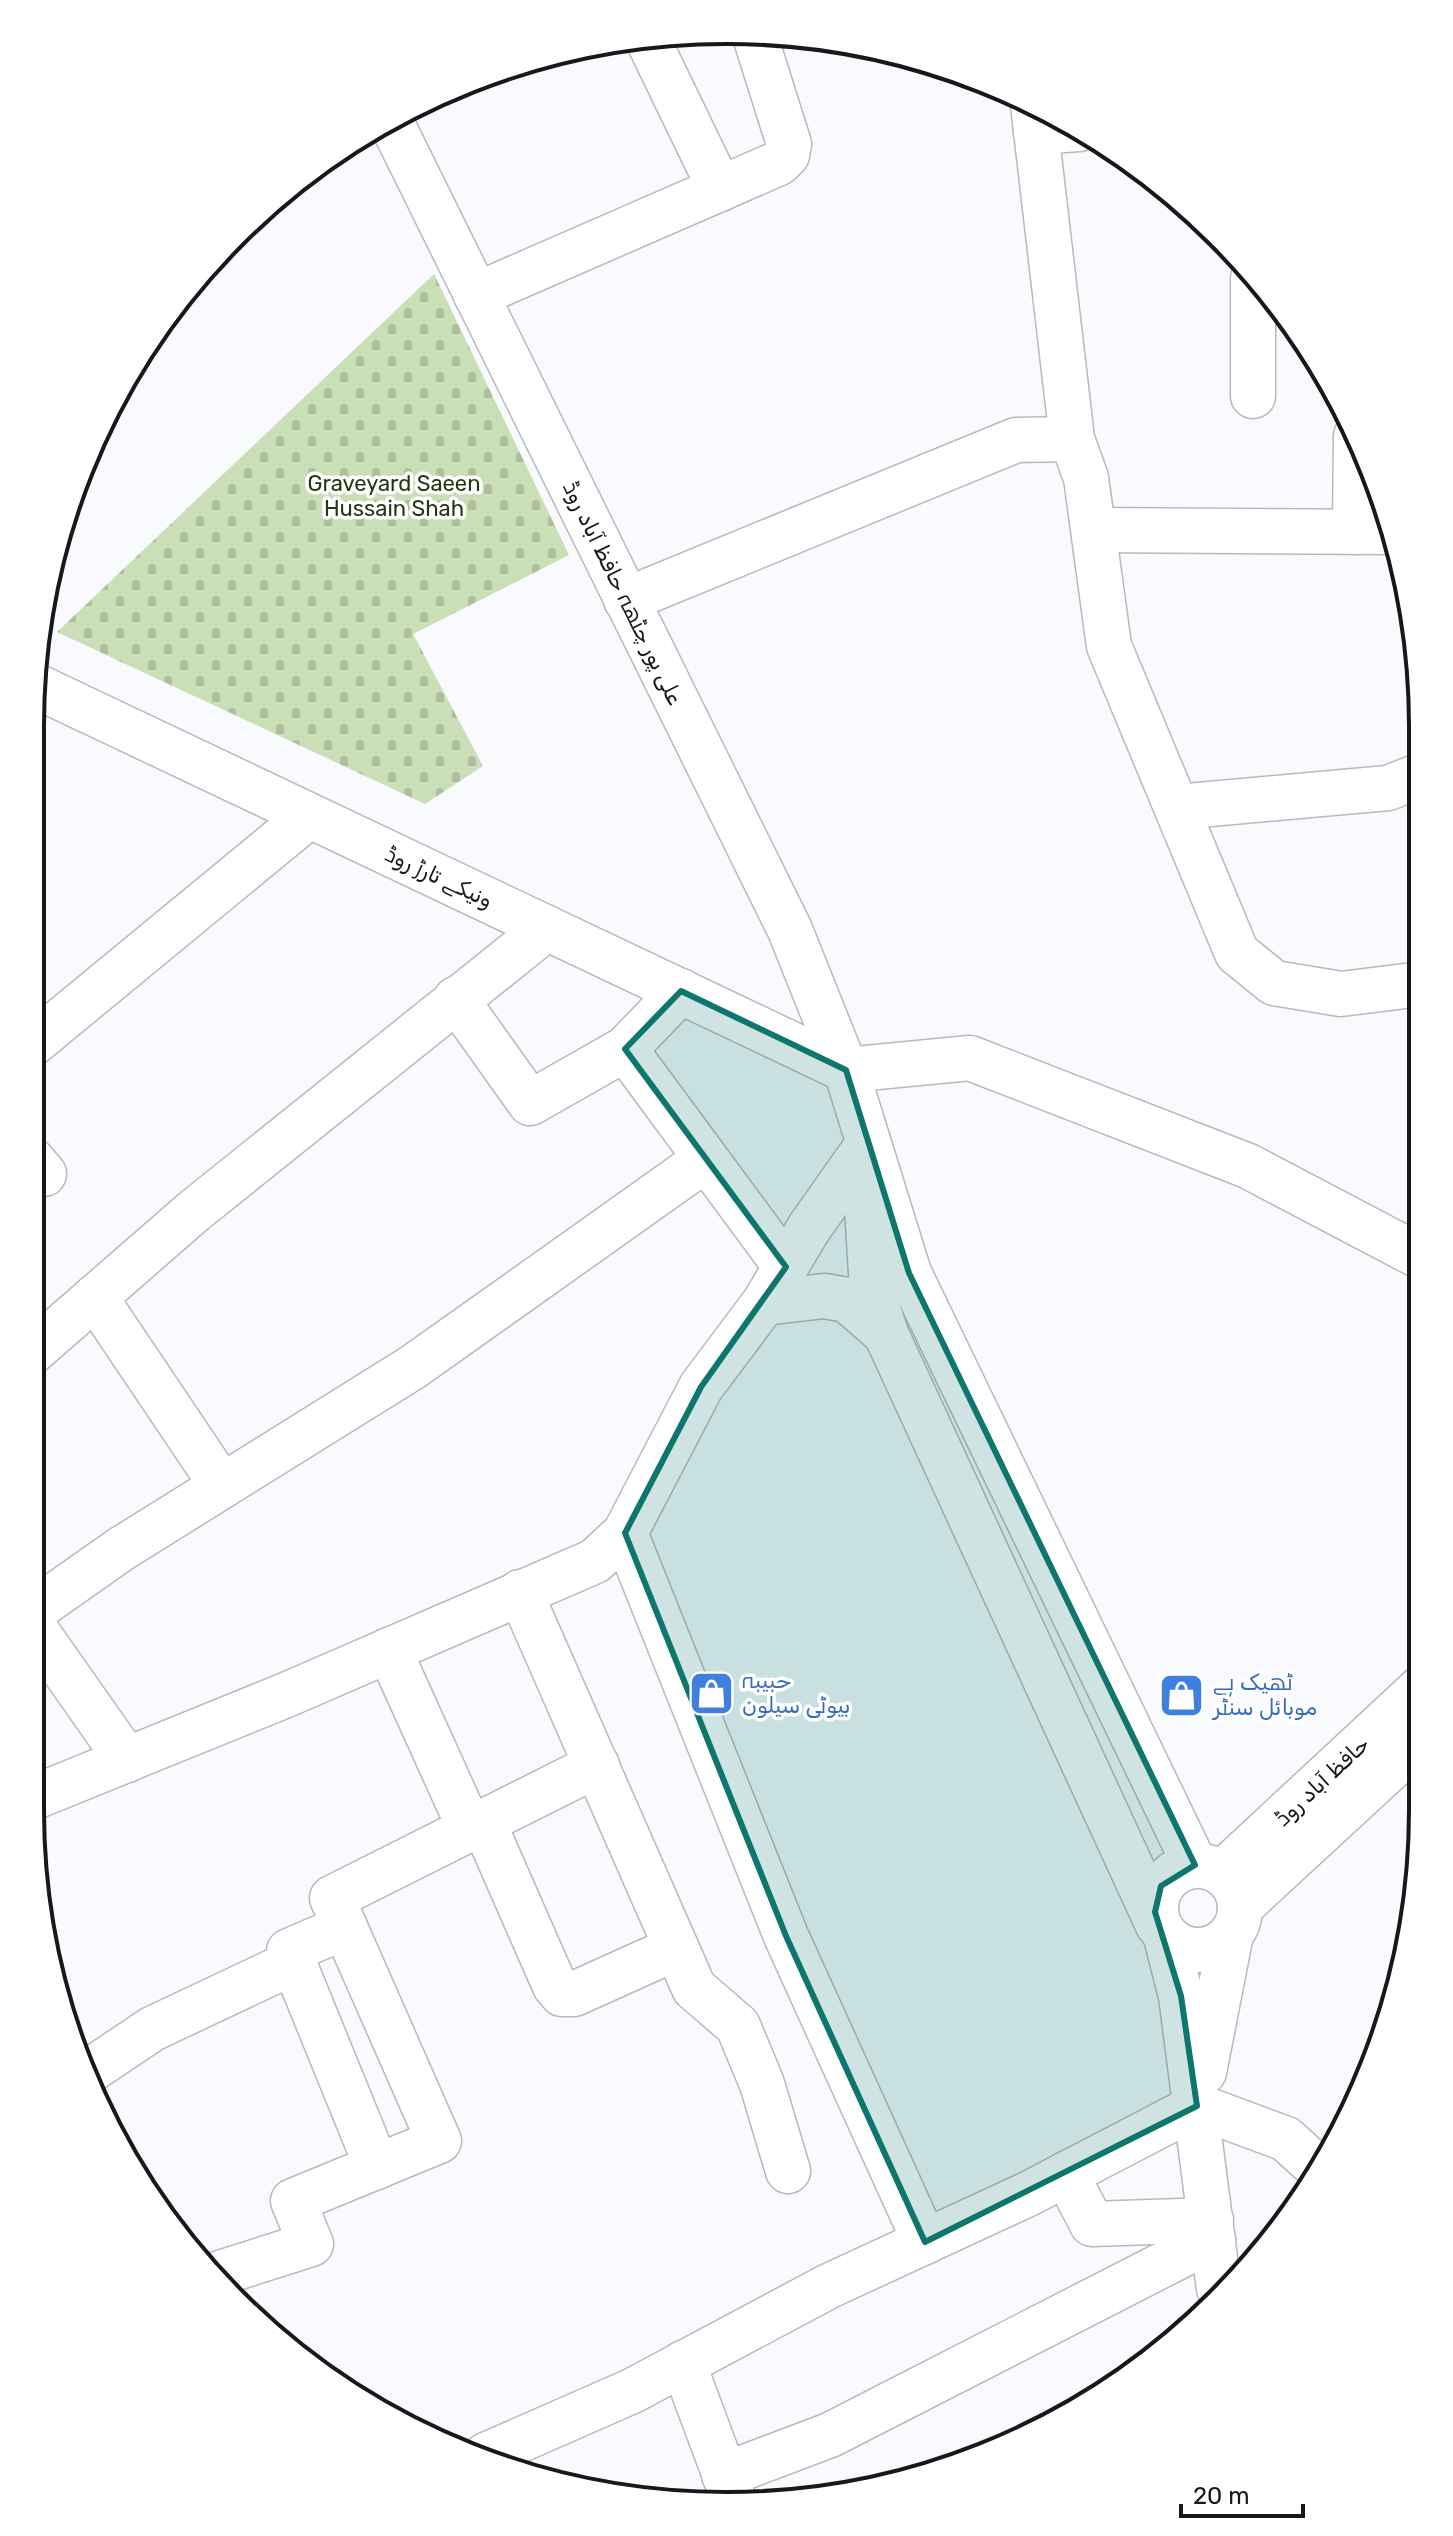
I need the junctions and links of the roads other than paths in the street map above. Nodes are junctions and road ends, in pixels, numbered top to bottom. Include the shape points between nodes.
1 (758, 45) edge
2 (652, 48) edge
3 (1035, 118) edge
4 (395, 130) edge
5 (720, 189) junction
6 (1253, 292) edge
7 (476, 295) junction
8 (1253, 396) dead end
9 (1072, 439) junction
10 (1366, 488) edge
11 (1094, 530) junction
12 (1374, 532) edge
13 (626, 600) junction
14 (45, 690) edge
15 (1409, 780) edge
16 (1177, 807) junction
17 (309, 816) junction
18 (547, 928) junction
19 (1409, 986) edge
20 (681, 991) junction
21 (456, 999) junction
22 (44, 1034) edge
23 (625, 1049) junction
24 (846, 1070) junction
25 (864, 1150) junction
26 (706, 1159) junction
27 (1409, 1251) edge
28 (775, 1285) junction
29 (95, 1297) junction
30 (886, 1334) junction
31 (44, 1342) edge
32 (222, 1486) junction
33 (625, 1533) junction
34 (520, 1592) junction
35 (44, 1603) edge
36 (44, 1642) edge
37 (389, 1650) junction
38 (1409, 1700) edge
39 (1409, 1749) edge
40 (127, 1760) junction
41 (597, 1765) junction
42 (44, 1793) edge
43 (476, 1826) junction
44 (1222, 1895) junction
45 (345, 1927) junction
46 (1162, 1931) junction
47 (676, 1948) junction
48 (294, 1962) junction
49 (95, 2068) edge
50 (1197, 2106) junction
51 (1311, 2162) edge
52 (377, 2167) junction
53 (788, 2171) dead end
54 (1066, 2174) junction
55 (1212, 2230) junction
56 (925, 2242) junction
57 (224, 2272) edge
58 (1218, 2282) edge
59 (683, 2363) junction
60 (508, 2456) edge
61 (730, 2490) edge

1 - 5 street via 789,144 787,155
2 - 5 street
3 - 9 street
4 - 7 street, علی پور چٹھہ حافظ آباد روڈ
5 - 7 street
6 - 8 street
7 - 13 street, علی پور چٹھہ حافظ آباد روڈ
9 - 11 street via 1086,478
9 - 13 street via 1016,440
10 - 12 street
11 - 12 street
11 - 16 street via 1109,646
13 - 24 street, علی پور چٹھہ حافظ آباد روڈ via 790,930
14 - 17 street, ونیکے تارڑ روڈ
15 - 16 street via 1388,788
16 - 19 street via 1237,953 1274,983 1341,994
17 - 18 street, ونیکے تارڑ روڈ
17 - 22 street
18 - 20 street, ونیکے تارڑ روڈ
18 - 21 street
20 - 23 street
20 - 24 street, ونیکے تارڑ روڈ
21 - 23 street via 530,1103
21 - 29 street
23 - 26 street
24 - 25 street
24 - 27 street via 970,1058 1248,1166
24 - 44 street via 909,1273
25 - 28 street
25 - 30 street via 872,1290
26 - 28 street
26 - 32 street via 413,1367
28 - 30 street via 847,1300
28 - 33 street via 701,1387
29 - 31 street
29 - 32 street
30 - 46 street
32 - 35 street
33 - 34 street via 595,1561
33 - 56 street via 786,1936
34 - 37 street
34 - 41 street
36 - 40 street
37 - 40 street
37 - 43 street
38 - 44 street, حافظ آباد روڈ
39 - 44 street, حافظ آباد روڈ
40 - 42 street
41 - 43 street
41 - 47 street
43 - 45 street via 332,1898
43 - 47 street via 562,1994 574,1994
44 - 46 street via 1220,1944 1192,1950
44 - 46 street via 1181,1868 1156,1898
44 - 50 street
45 - 48 street via 289,1951
45 - 52 street via 439,2141
46 - 50 street via 1181,1996
47 - 53 street via 694,1988 738,2026
48 - 49 street via 152,2029
48 - 52 street
50 - 51 street via 1286,2139
50 - 54 street
50 - 55 street
52 - 57 street via 293,2201 311,2244
54 - 55 street via 1092,2224
54 - 56 street
55 - 58 street
55 - 61 street
56 - 59 street
59 - 60 street
59 - 61 street

